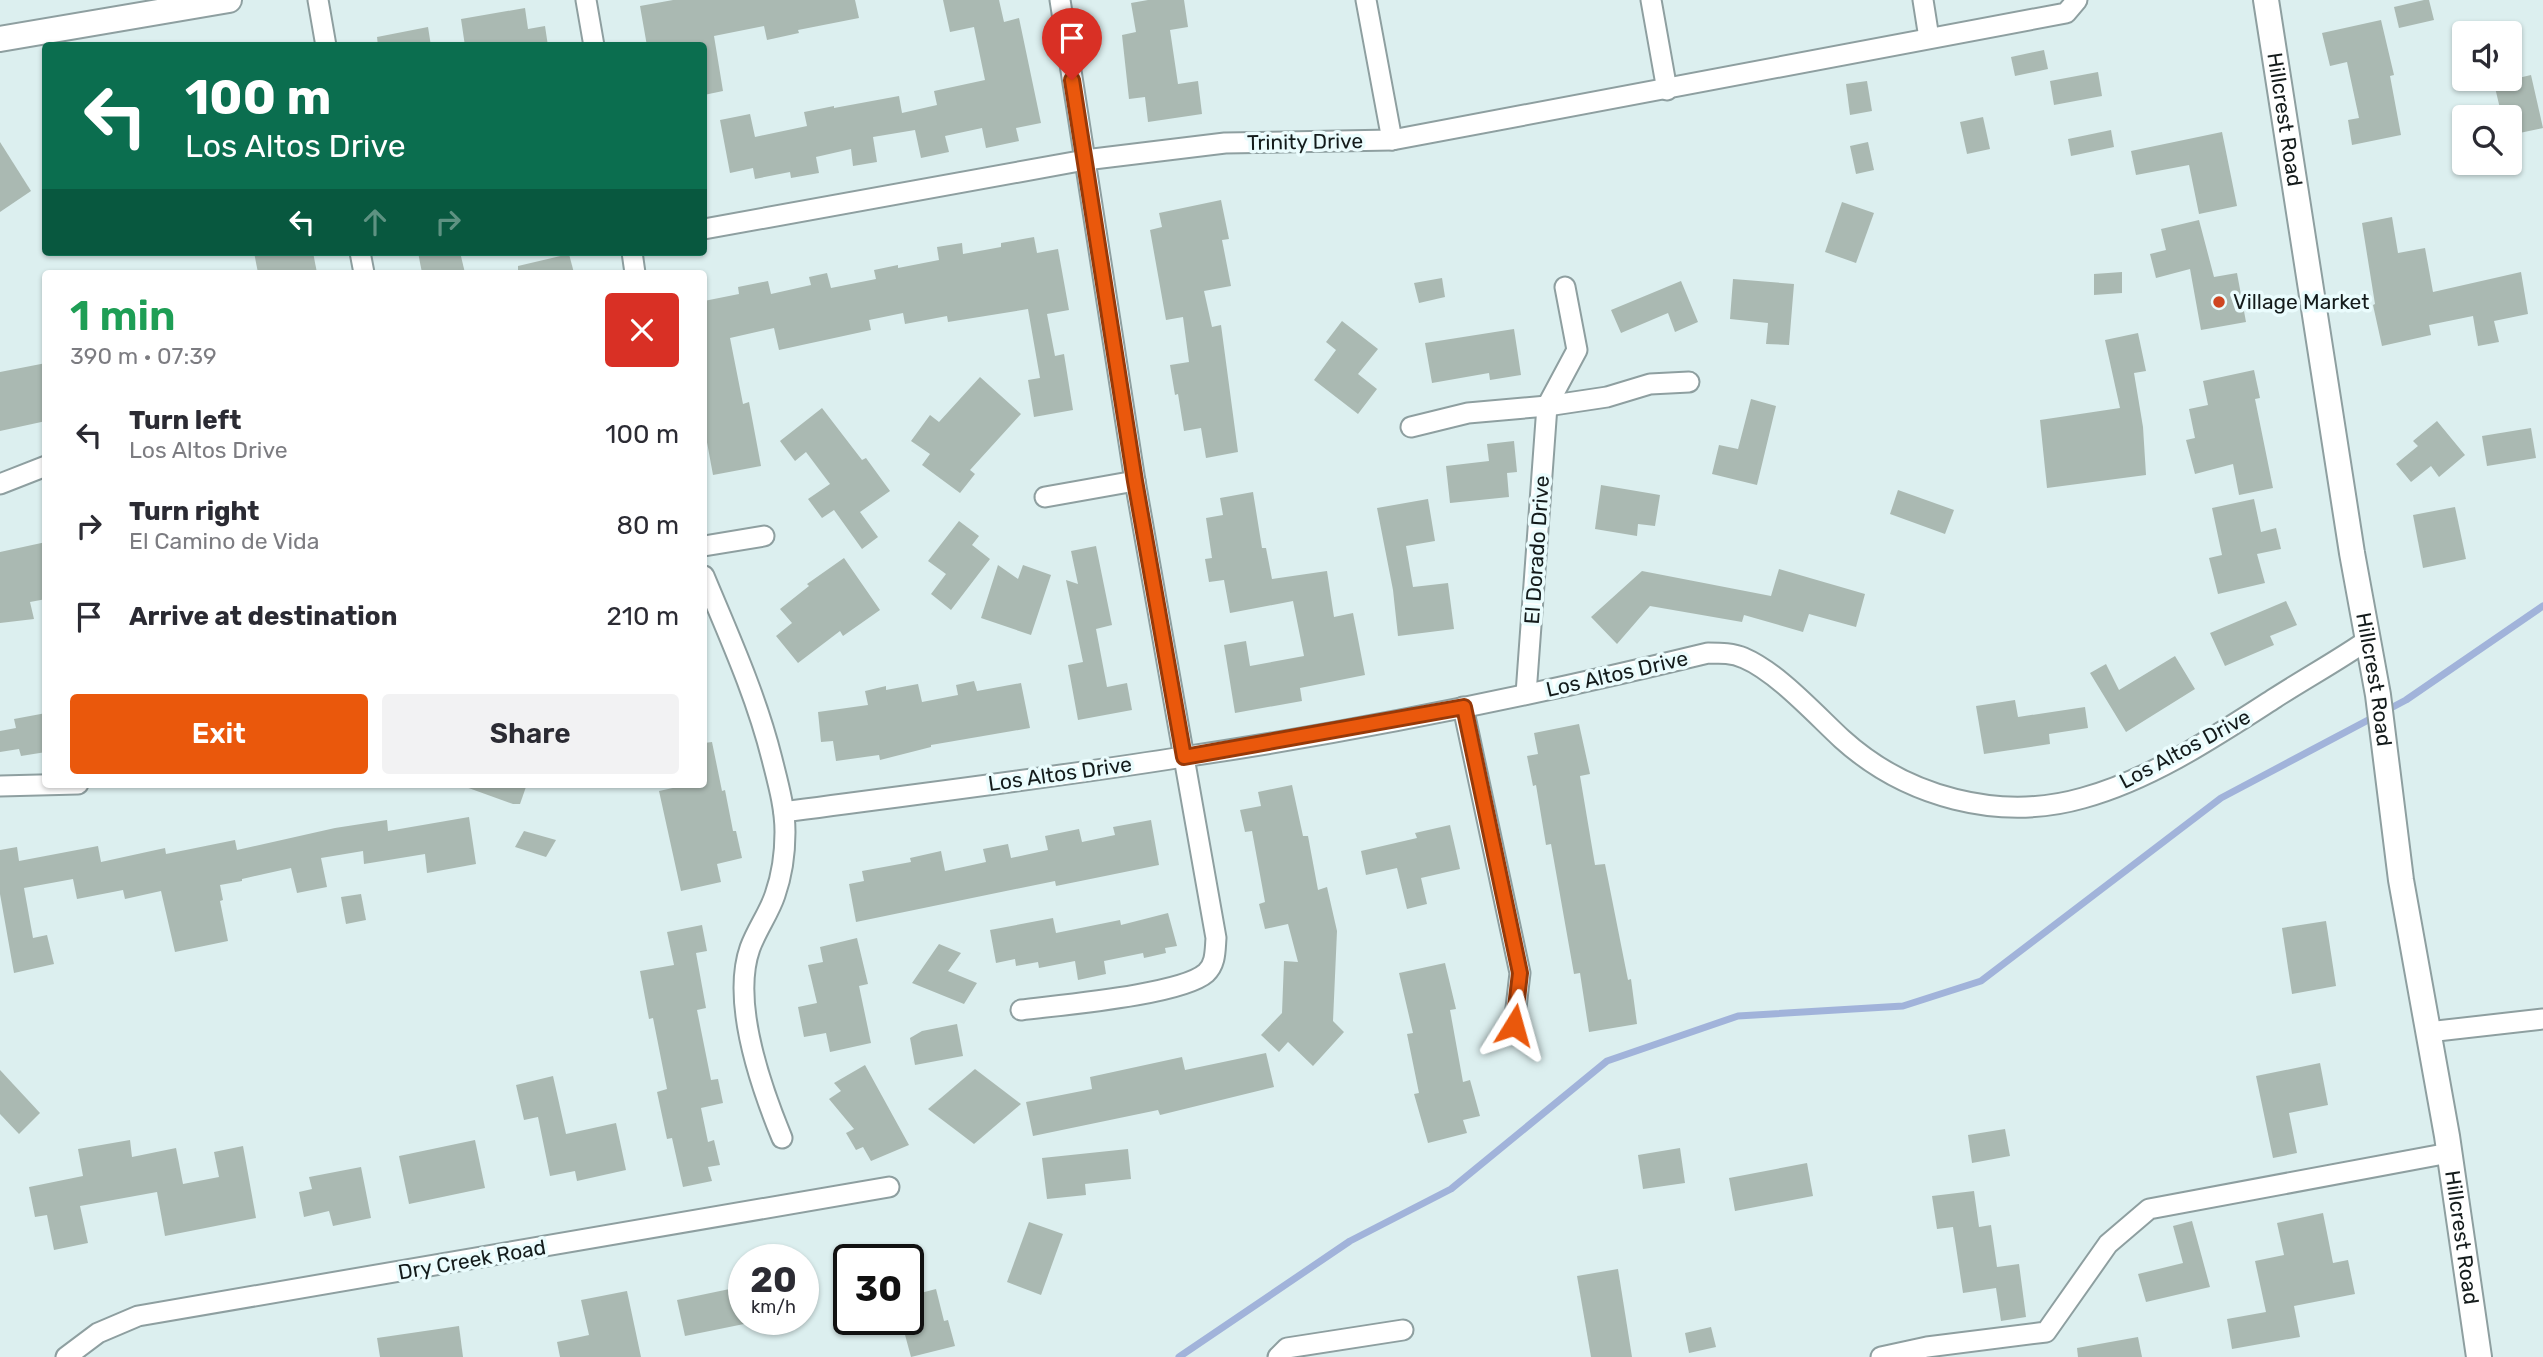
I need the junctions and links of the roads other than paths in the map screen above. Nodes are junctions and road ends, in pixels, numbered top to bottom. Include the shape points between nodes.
1 (229, 0) edge
2 (318, 0) edge
3 (586, 0) edge
4 (1060, 0) edge
5 (1366, 0) edge
6 (1651, 0) edge
7 (1923, 0) edge
8 (2077, 0) edge
9 (2266, 0) edge
10 (55, 38) edge
11 (1929, 38) junction
12 (0, 39) edge
13 (325, 42) edge
14 (593, 42) edge
15 (1667, 90) junction
16 (1392, 140) junction
17 (1085, 160) junction
18 (707, 228) edge
19 (1565, 287) dead end
20 (1689, 382) dead end
21 (1547, 406) junction
22 (1411, 427) dead end
23 (42, 468) edge
24 (1135, 481) junction
25 (0, 484) edge
26 (1045, 497) dead end
27 (764, 536) dead end
28 (707, 546) edge
29 (707, 583) edge
30 (2370, 639) junction
31 (1526, 694) junction
32 (1464, 707) junction
33 (1184, 757) junction
34 (42, 785) edge
35 (0, 786) edge
36 (784, 811) junction
37 (1021, 1010) dead end
38 (2543, 1019) edge
39 (1514, 1025) dead end
40 (2428, 1032) junction
41 (782, 1138) dead end
42 (2449, 1153) junction
43 (889, 1187) dead end
44 (1403, 1330) dead end
45 (66, 1357) edge
46 (1278, 1357) edge
47 (1881, 1357) edge
48 (2479, 1357) edge

1 - 10 street
2 - 13 street
3 - 14 street
4 - 17 street
5 - 16 street
6 - 15 street
7 - 11 street
8 - 11 street, Trinity Drive via 2066,13
9 - 30 street, Hillcrest Road via 2352,553
10 - 12 street
11 - 15 street, Trinity Drive
15 - 16 street, Trinity Drive
16 - 17 street, Trinity Drive via 1225,143
17 - 18 street, Trinity Drive
17 - 24 street
19 - 21 street, El Dorado Drive via 1577,350
20 - 21 street via 1650,384 1607,397
21 - 22 street via 1468,413
21 - 31 street, El Dorado Drive
23 - 25 street
24 - 26 street
24 - 33 street
27 - 28 street
29 - 36 street via 754,694
30 - 31 street, Los Altos Drive via 2156,768 2082,799 2049,804 1969,803 1908,783 1851,747 1765,669 1731,654 1708,653
30 - 40 street, Hillcrest Road via 2401,880
31 - 32 street, Los Altos Drive
32 - 33 street, Los Altos Drive
32 - 39 street via 1520,973
33 - 36 street, Los Altos Drive
33 - 37 street via 1216,938 1211,967 1181,986
34 - 35 street
36 - 41 street via 782,869 745,965 744,990 761,1077
38 - 40 street
40 - 42 street, Hillcrest Road
42 - 47 street via 2149,1209 2108,1244 2046,1332
42 - 48 street, Hillcrest Road
43 - 45 street, Dry Creek Road via 138,1316 99,1332
44 - 46 street via 1287,1348

